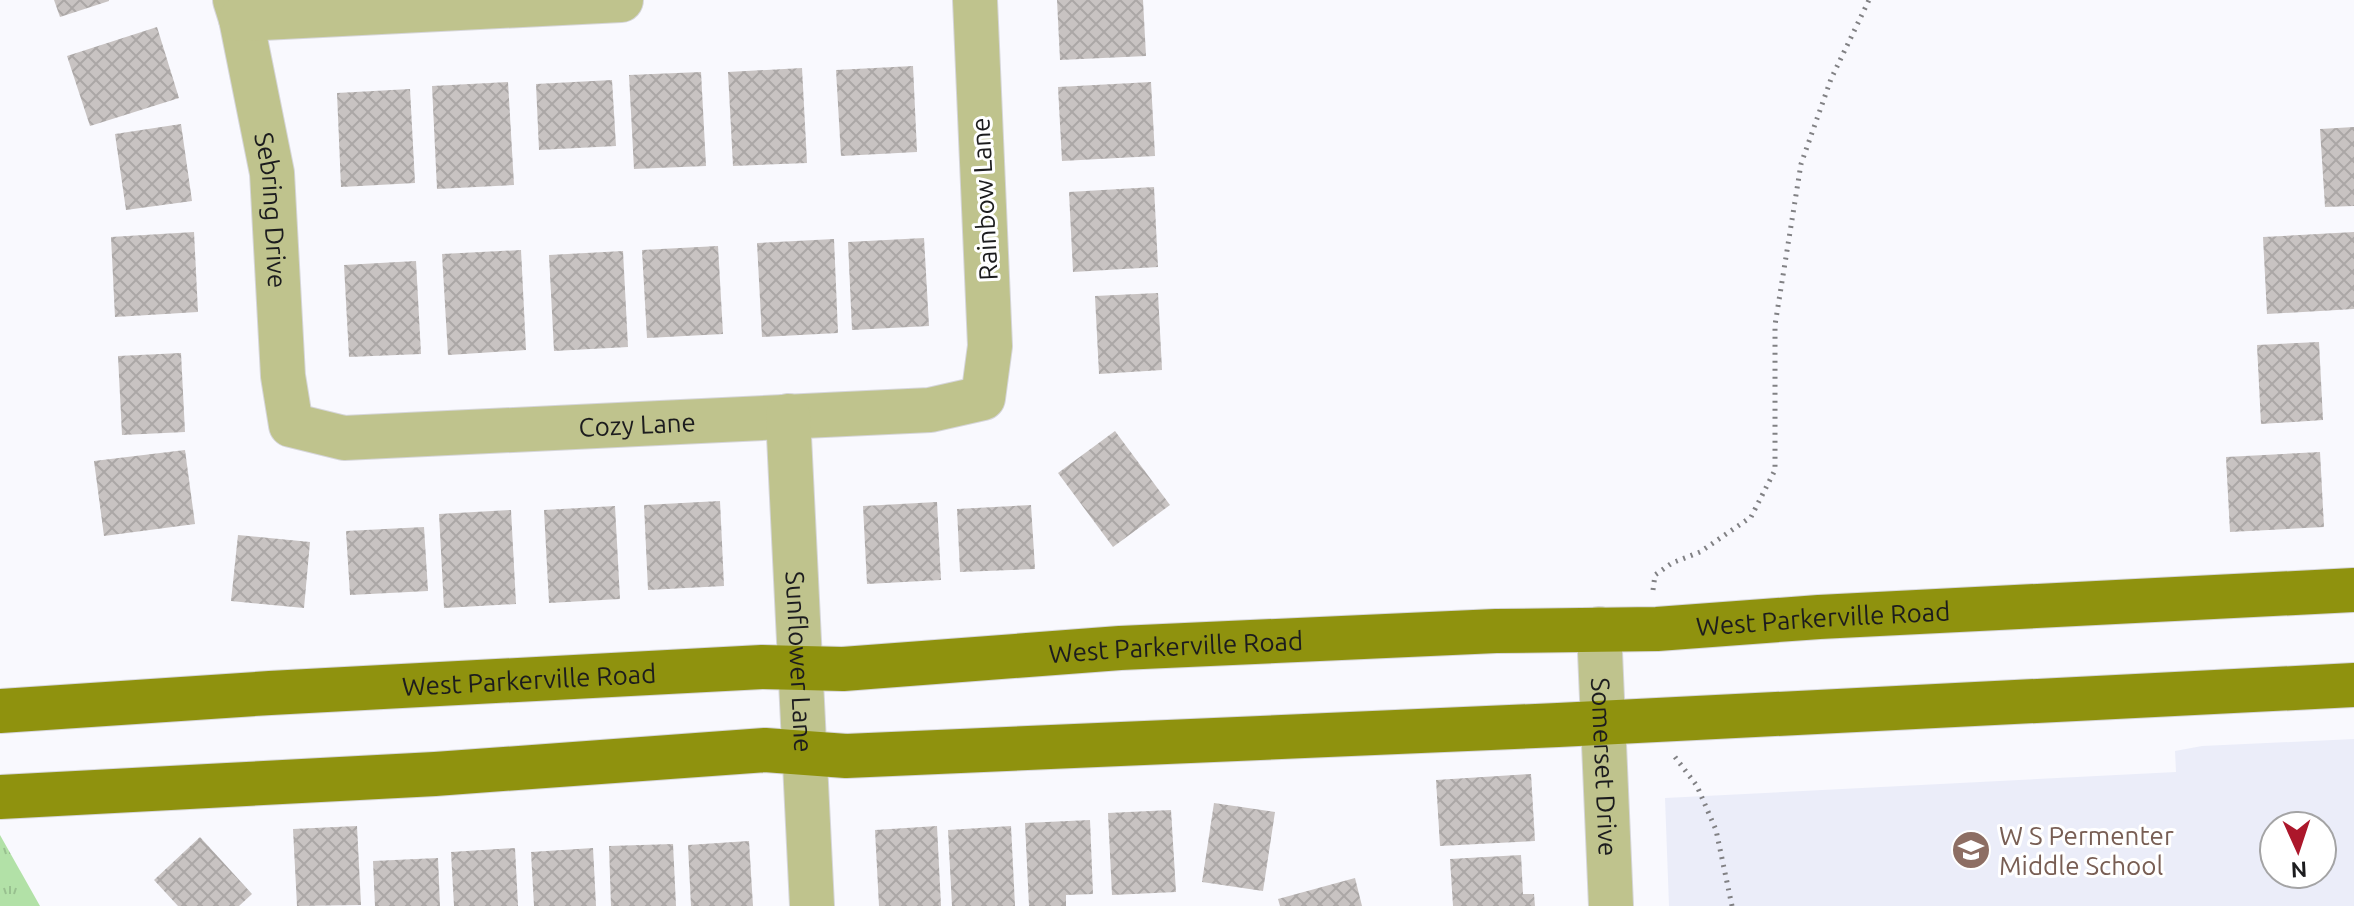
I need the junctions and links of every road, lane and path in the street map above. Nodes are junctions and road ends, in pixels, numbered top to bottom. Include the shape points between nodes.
1 (621, 0) edge
2 (975, 0) edge
3 (1869, 0) edge
4 (238, 10) edge
5 (983, 398) joint
6 (788, 416) junction
7 (291, 425) joint
8 (1653, 590) dead end
9 (2354, 590) edge
10 (1599, 629) junction
11 (801, 668) junction
12 (2354, 685) edge
13 (0, 711) edge
14 (1604, 722) junction
15 (1669, 749) dead end
16 (805, 753) junction
17 (0, 797) edge
18 (812, 906) edge
19 (1611, 906) edge
20 (1732, 906) edge

1 - 4 street
2 - 5 street, Rainbow Lane via 990,346
3 - 8 path via 1831,79 1801,164 1775,325 1775,470 1751,517 1655,575
4 - 7 street, Sebring Drive via 272,173 283,376
5 - 6 street, Cozy Lane via 930,410
6 - 7 street, Cozy Lane via 344,438
6 - 11 street, Sunflower Lane
9 - 10 main road, West Parkerville Road
10 - 11 main road, West Parkerville Road via 1120,648
10 - 14 street, Somerset Drive
11 - 13 main road, West Parkerville Road via 333,689
11 - 16 street, Sunflower Lane
12 - 14 main road
14 - 16 main road via 862,755
14 - 19 street, Somerset Drive
15 - 20 path via 1697,786 1716,830
16 - 17 main road via 765,750
16 - 18 street, Sunflower Lane

